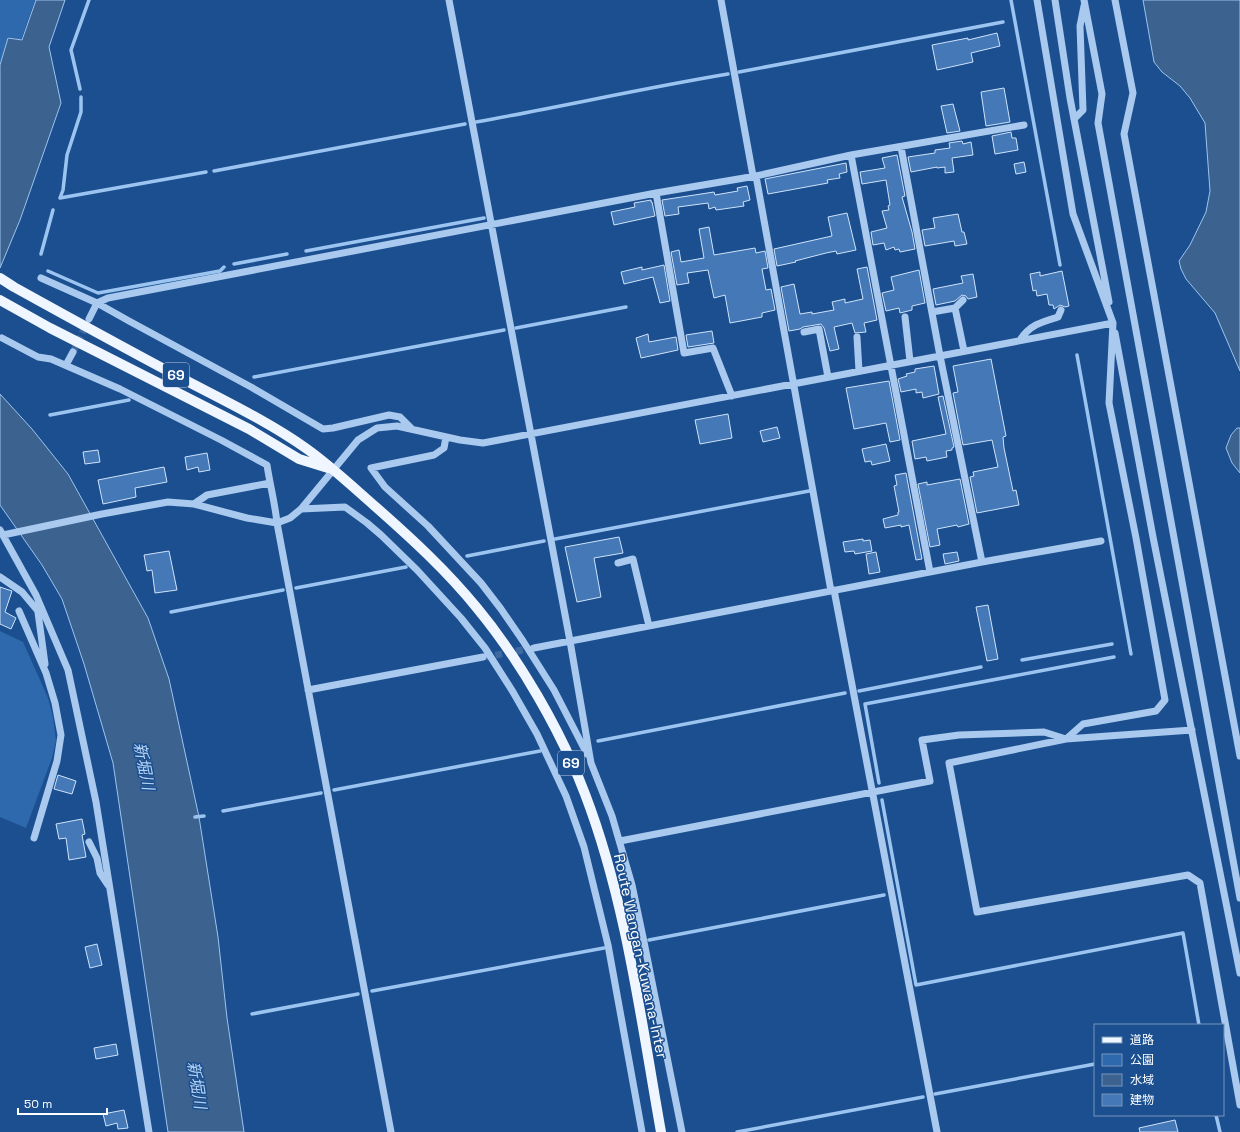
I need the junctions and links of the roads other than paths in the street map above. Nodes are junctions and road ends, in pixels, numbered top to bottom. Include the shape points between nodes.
1 (448, 0) edge
2 (721, 0) edge
3 (1037, 0) edge
4 (1055, 0) edge
5 (1115, 0) edge
6 (1084, 1) edge
7 (1074, 119) junction
8 (1024, 125) dead end
9 (901, 147) junction
10 (851, 156) junction
11 (754, 176) junction
12 (656, 193) junction
13 (490, 226) junction
14 (0, 278) edge
15 (41, 278) dead end
16 (962, 300) dead end
17 (3, 302) edge
18 (97, 303) junction
19 (955, 308) junction
20 (1061, 310) dead end
21 (932, 312) junction
22 (905, 317) dead end
23 (89, 319) tunnel mouth
24 (1114, 323) junction
25 (804, 332) dead end
26 (857, 337) dead end
27 (2, 338) dead end
28 (1020, 340) junction
29 (964, 351) junction
30 (73, 352) tunnel mouth
31 (940, 356) junction
32 (910, 362) junction
33 (66, 365) junction
34 (890, 365) junction
35 (859, 371) junction
36 (828, 377) junction
37 (793, 384) junction
38 (732, 396) junction
39 (412, 429) junction
40 (530, 434) junction
41 (446, 437) junction
42 (334, 470) junction
43 (270, 483) junction
44 (194, 504) junction
45 (301, 509) junction
46 (277, 522) junction
47 (1, 533) edge
48 (1101, 541) dead end
49 (618, 562) dead end
50 (982, 562) junction
51 (930, 572) junction
52 (0, 578) edge
53 (832, 591) junction
54 (36, 595) junction
55 (19, 611) dead end
56 (38, 611) junction
57 (649, 626) junction
58 (570, 641) junction
59 (534, 648) tunnel mouth
60 (483, 657) tunnel mouth
61 (46, 673) junction
62 (308, 690) junction
63 (1192, 730) junction
64 (1066, 739) junction
65 (1240, 756) edge
66 (592, 763) junction
67 (872, 792) junction
68 (34, 838) dead end
69 (620, 841) junction
70 (89, 842) dead end
71 (110, 887) junction
72 (1240, 898) edge
73 (1240, 973) edge
74 (1240, 1105) edge
75 (149, 1132) edge
76 (391, 1132) edge
77 (642, 1132) edge
78 (661, 1132) edge
79 (682, 1132) edge
80 (937, 1132) edge

1 - 13 street
2 - 11 street
3 - 24 street via 1073,214
4 - 7 street
5 - 65 street via 1133,93 1124,134
6 - 7 street via 1080,26 1083,110
6 - 72 street via 1102,94 1098,123
7 - 24 street
8 - 9 street
9 - 10 street
9 - 21 street
10 - 11 street
10 - 34 street
11 - 12 street
11 - 37 street
12 - 13 street
12 - 38 street via 684,353 713,348
13 - 18 street via 108,298
13 - 40 street
14 - 42 main road, Route Wangan-Kuwana-Inter / 69 via 271,427 307,449
15 - 18 street
16 - 19 street
17 - 42 main road, Route Wangan-Kuwana-Inter / 69 via 249,429 299,459
18 - 23 street
18 - 39 street via 323,429 389,415 400,417
19 - 21 street
19 - 29 street
20 - 28 street via 1058,317 1037,324
21 - 31 street
22 - 32 street
24 - 28 street
24 - 63 street
24 - 64 street via 1109,403 1165,700 1156,711 1083,724
25 - 36 street via 820,329
26 - 35 street
27 - 33 street via 38,357
28 - 29 street
29 - 31 street
30 - 33 street
31 - 32 street
31 - 50 street
32 - 34 street
33 - 43 street via 120,389 267,465
34 - 35 street
34 - 51 street
35 - 36 street
36 - 37 street
37 - 38 street
37 - 53 street
38 - 40 street
39 - 41 street
39 - 42 street via 397,426 377,428 358,440
40 - 41 street via 483,443
40 - 58 street
41 - 66 street via 444,448 434,455 370,468 385,487 428,526 481,583 501,609 554,690
42 - 45 street
42 - 78 main road, Route Wangan-Kuwana-Inter / 69 via 408,536 476,606 518,664 557,733 584,794 614,891 636,989
43 - 44 street via 207,495
43 - 46 street
44 - 46 street via 247,518
44 - 47 street via 168,502
45 - 46 street via 290,518
45 - 77 street via 345,507 381,535 417,570 485,648 537,734 566,796 584,847 608,945
46 - 62 street
47 - 54 street
48 - 50 street
49 - 57 street via 633,559
50 - 51 street
51 - 53 street
52 - 56 street via 22,592
53 - 57 street
53 - 67 street
54 - 56 street
54 - 71 street via 68,670 96,802
55 - 61 street
56 - 61 street
57 - 58 street
58 - 59 street
58 - 66 street
60 - 62 street
61 - 68 street via 61,735 57,761
62 - 76 street
63 - 64 street
63 - 73 street
64 - 67 street via 1044,732 959,735 922,740 930,781
64 - 74 street via 949,763 977,912 1188,875 1200,883
66 - 69 street
67 - 69 street
67 - 80 street
69 - 79 street via 632,885
70 - 71 street via 97,858 100,873
71 - 75 street

